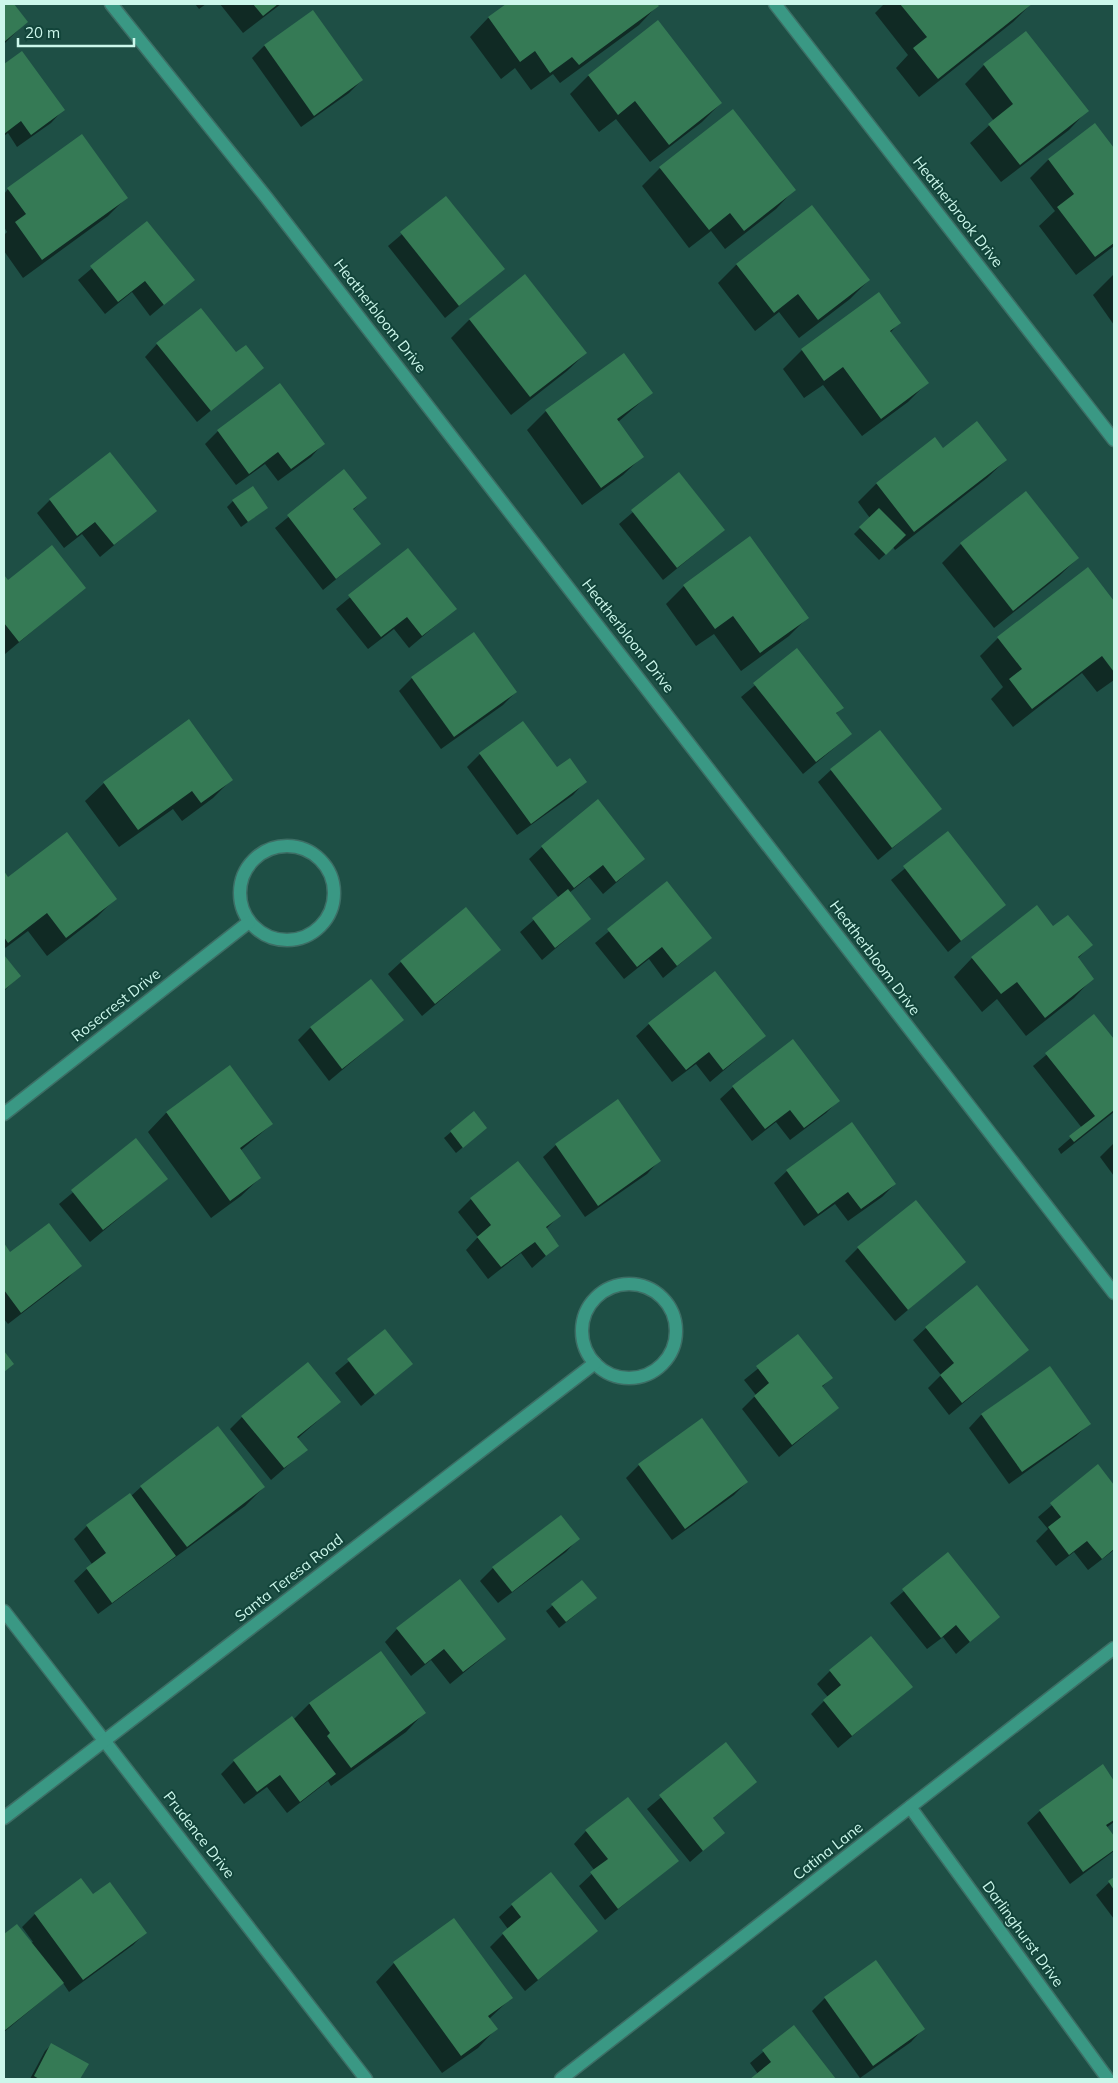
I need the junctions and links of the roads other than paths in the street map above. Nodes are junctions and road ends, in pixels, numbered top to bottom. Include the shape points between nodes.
1 (111, 4) edge
2 (775, 4) edge
3 (1114, 440) edge
4 (249, 922) junction
5 (4, 1114) edge
6 (1114, 1293) edge
7 (595, 1363) junction
8 (4, 1611) edge
9 (1114, 1648) edge
10 (105, 1740) junction
11 (910, 1807) junction
12 (4, 1818) edge
13 (366, 2079) edge
14 (561, 2079) edge
15 (1108, 2079) edge

1 - 6 street, Heatherbloom Drive via 266,197
2 - 3 street, Heatherbrook Drive
4 - 4 street via 273,939 288,941 316,931 327,920 334,900 333,877 325,864 298,846 266,850 252,860 243,874 240,890 242,907
4 - 5 street, Rosecrest Drive
7 - 7 street via 621,1378 636,1378 662,1365 676,1338 676,1323 662,1297 648,1287 633,1283 602,1291 590,1303 582,1333 586,1349
7 - 10 street, Santa Teresa Road
8 - 10 street, Prudence Drive
9 - 11 street, Catina Lane
10 - 12 street, Santa Teresa Road
10 - 13 street, Prudence Drive
11 - 14 street, Catina Lane
11 - 15 street, Darlinghurst Drive

